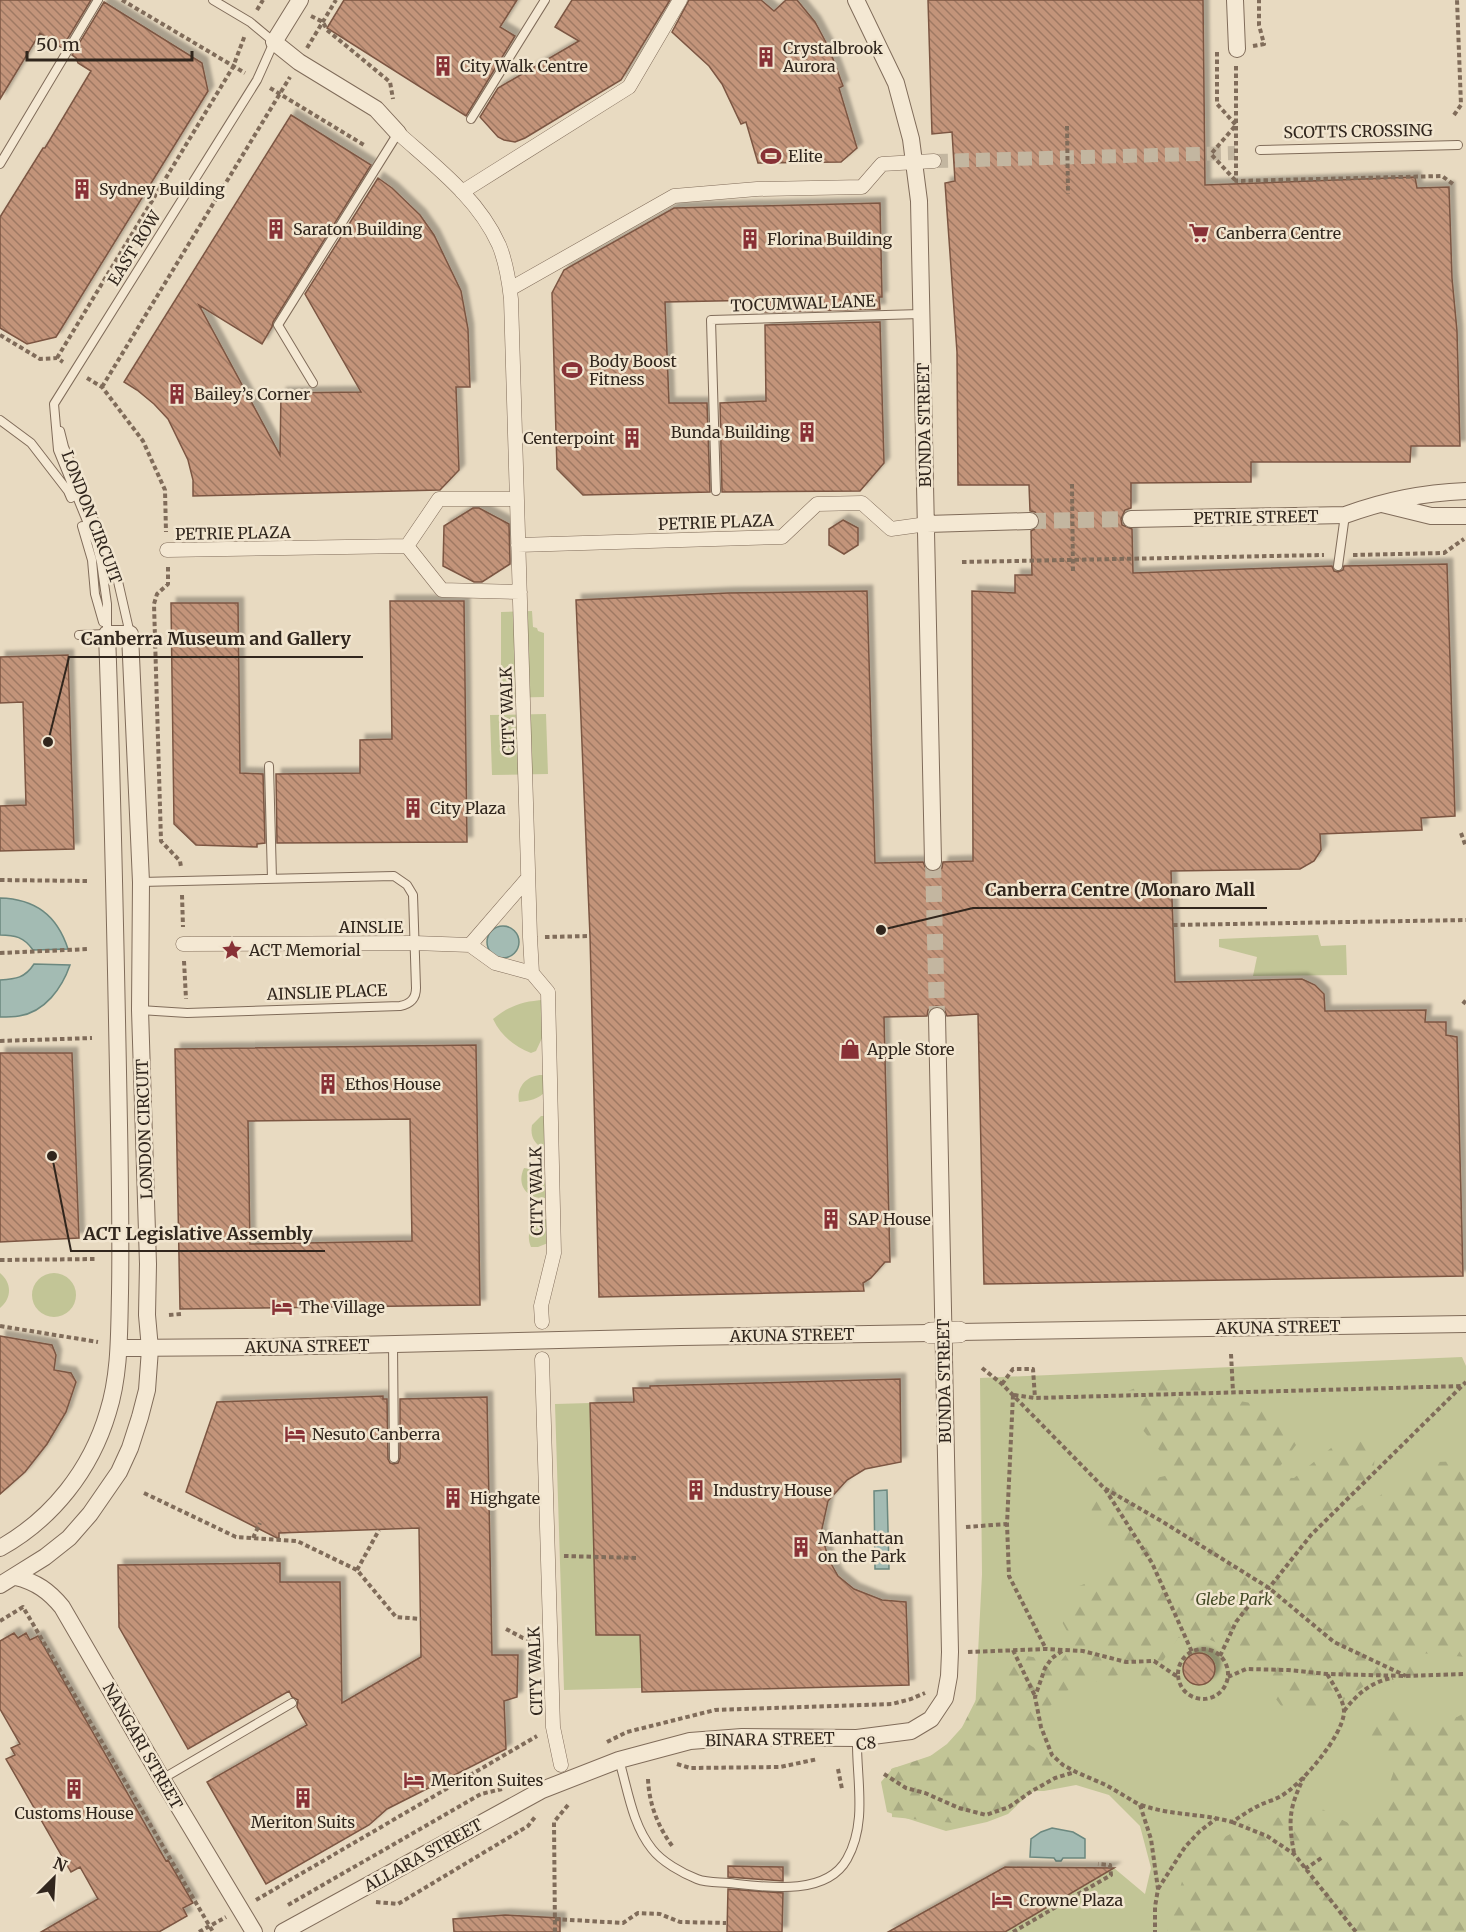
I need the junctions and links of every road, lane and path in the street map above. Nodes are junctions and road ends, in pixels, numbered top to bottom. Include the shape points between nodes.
1 (98, 0) edge
2 (122, 0) edge
3 (213, 0) edge
4 (336, 0) edge
5 (544, 0) edge
6 (680, 0) edge
7 (856, 0) edge
8 (1235, 0) edge
9 (1457, 0) edge
10 (298, 3) edge
11 (250, 22) junction
12 (323, 22) junction
13 (274, 42) junction
14 (1216, 46) dead end
15 (1236, 49) joint
16 (299, 62) junction
17 (233, 67) junction
18 (257, 80) junction
19 (280, 94) junction
20 (1464, 105) edge
21 (1454, 115) dead end
22 (471, 119) dead end
23 (1236, 125) junction
24 (1067, 126) dead end
25 (398, 133) junction
26 (364, 145) dead end
27 (1458, 145) dead end
28 (1260, 150) dead end
29 (934, 161) tunnel mouth
30 (914, 162) junction
31 (0, 164) edge
32 (1236, 181) junction
33 (1453, 184) dead end
34 (462, 192) junction
35 (1068, 194) dead end
36 (510, 289) junction
37 (921, 314) junction
38 (0, 335) edge
39 (57, 358) junction
40 (76, 370) junction
41 (313, 382) dead end
42 (102, 387) junction
43 (54, 404) junction
44 (0, 420) edge
45 (1072, 484) dead end
46 (165, 490) dead end
47 (716, 490) dead end
48 (1466, 491) edge
49 (517, 499) junction
50 (1378, 503) junction
51 (1346, 515) junction
52 (1466, 516) edge
53 (1131, 519) tunnel mouth
54 (1030, 521) tunnel mouth
55 (927, 524) junction
56 (1464, 539) dead end
57 (518, 545) junction
58 (407, 546) junction
59 (167, 550) dead end
60 (1341, 555) junction
61 (1073, 560) junction
62 (962, 562) dead end
63 (1338, 566) dead end
64 (1073, 574) dead end
65 (168, 584) dead end
66 (520, 592) junction
67 (107, 634) junction
68 (130, 634) junction
69 (79, 635) dead end
70 (269, 766) dead end
71 (1461, 832) dead end
72 (1466, 847) edge
73 (180, 861) dead end
74 (933, 862) tunnel mouth
75 (528, 878) junction
76 (272, 879) junction
77 (0, 880) edge
78 (87, 881) dead end
79 (141, 882) junction
80 (1466, 920) edge
81 (114, 922) junction
82 (1173, 925) dead end
83 (590, 936) dead end
84 (530, 937) junction
85 (414, 943) junction
86 (183, 944) dead end
87 (470, 945) junction
88 (89, 949) dead end
89 (0, 953) edge
90 (532, 973) junction
91 (115, 979) junction
92 (140, 1010) junction
93 (937, 1016) tunnel mouth
94 (92, 1038) dead end
95 (0, 1041) edge
96 (98, 1259) dead end
97 (0, 1260) edge
98 (181, 1314) dead end
99 (169, 1315) dead end
100 (542, 1322) dead end
101 (1466, 1324) edge
102 (0, 1326) edge
103 (944, 1333) junction
104 (98, 1342) dead end
105 (393, 1344) junction
106 (119, 1348) junction
107 (150, 1349) junction
108 (1231, 1354) dead end
109 (542, 1359) dead end
110 (982, 1368) dead end
111 (1002, 1384) junction
112 (1464, 1384) edge
113 (1233, 1392) junction
114 (1013, 1395) junction
115 (1035, 1398) junction
116 (394, 1458) dead end
117 (1104, 1488) junction
118 (144, 1493) dead end
119 (260, 1523) dead end
120 (1006, 1524) junction
121 (988, 1525) dead end
122 (379, 1530) dead end
123 (253, 1538) junction
124 (0, 1548) edge
125 (549, 1556) junction
126 (638, 1558) dead end
127 (357, 1570) junction
128 (16, 1577) junction
129 (0, 1585) edge
130 (1269, 1588) junction
131 (421, 1619) dead end
132 (0, 1621) edge
133 (506, 1629) dead end
134 (523, 1638) dead end
135 (1046, 1649) junction
136 (1013, 1650) junction
137 (1062, 1651) junction
138 (950, 1652) junction
139 (1192, 1652) junction
140 (1220, 1656) junction
141 (1327, 1674) junction
142 (1466, 1674) edge
143 (1406, 1676) junction
144 (1178, 1677) junction
145 (1228, 1677) junction
146 (929, 1692) dead end
147 (1035, 1697) junction
148 (292, 1703) dead end
149 (1344, 1712) junction
150 (554, 1727) junction
151 (911, 1731) joint
152 (857, 1738) junction
153 (598, 1746) dead end
154 (823, 1758) dead end
155 (619, 1760) junction
156 (670, 1764) dead end
157 (838, 1769) dead end
158 (1076, 1772) junction
159 (1306, 1773) junction
160 (562, 1774) junction
161 (885, 1774) dead end
162 (162, 1779) junction
163 (648, 1779) dead end
164 (510, 1787) dead end
165 (843, 1794) dead end
166 (568, 1805) dead end
167 (1140, 1805) junction
168 (540, 1812) dead end
169 (1217, 1818) junction
170 (1232, 1822) junction
171 (677, 1851) dead end
172 (1294, 1854) junction
173 (1323, 1857) dead end
174 (1098, 1864) dead end
175 (1305, 1869) junction
176 (1158, 1889) junction
177 (256, 1899) dead end
178 (367, 1907) dead end
179 (280, 1910) dead end
180 (555, 1919) junction
181 (726, 1923) dead end
182 (213, 1932) edge
183 (254, 1932) edge
184 (283, 1932) edge
185 (555, 1932) edge
186 (1013, 1932) edge
187 (1155, 1932) edge
188 (1356, 1932) edge

1 - 31 lane
2 - 17 path
3 - 11 lane
4 - 12 path
5 - 22 lane
6 - 34 street via 629,87
7 - 30 street, BUNDA STREET via 896,83
8 - 15 street
9 - 20 path
10 - 12 path
10 - 13 street
11 - 13 lane
11 - 17 path
12 - 16 path
12 - 25 path via 327,30 390,82
13 - 16 street
13 - 18 lane, EAST ROW
14 - 23 path via 1217,104
15 - 23 path
16 - 19 path
16 - 25 street via 376,109
17 - 18 path
17 - 39 path
18 - 19 path
18 - 40 lane, EAST ROW
19 - 26 path
19 - 42 path
20 - 21 path
23 - 32 path
23 - 32 path via 1211,154
24 - 35 path
25 - 34 street, CITY WALK
25 - 41 lane via 278,325
27 - 28 lane, SCOTTS CROSSING
29 - 30 street
30 - 36 street via 882,164 862,186 674,196
30 - 37 street, BUNDA STREET via 919,201
32 - 33 path via 1442,176
34 - 36 street, CITY WALK via 499,246
36 - 49 street, CITY WALK
37 - 47 lane, TOCUMWAL LANE via 711,320
37 - 55 street, BUNDA STREET
38 - 39 path via 39,359
39 - 40 path
40 - 42 path
40 - 43 lane, EAST ROW
42 - 46 path via 143,441
43 - 67 lane, LONDON CIRCUIT via 58,450 104,576
43 - 68 lane, LONDON CIRCUIT via 64,447 117,577
44 - 67 lane via 31,443 68,491 85,533 95,594
45 - 61 path
48 - 50 street, PETRIE STREET via 1431,492
49 - 57 street, CITY WALK
49 - 58 street via 439,499
50 - 51 street, PETRIE STREET
50 - 52 street via 1431,516
51 - 53 street, PETRIE STREET
51 - 60 lane
54 - 55 street
55 - 57 street, PETRIE PLAZA via 891,530 862,503 817,504 782,537
55 - 74 street, BUNDA STREET
56 - 60 path via 1444,554
57 - 66 street, CITY WALK
58 - 59 street, PETRIE PLAZA
58 - 66 street via 442,590
60 - 61 path
60 - 63 lane
61 - 62 path
61 - 64 path
65 - 73 path via 157,594 154,604 161,841
66 - 75 street, CITY WALK
67 - 68 street
67 - 69 lane
67 - 81 street, LONDON CIRCUIT
68 - 79 street, LONDON CIRCUIT
70 - 76 lane
71 - 72 path
75 - 84 street, CITY WALK
75 - 87 street
76 - 79 lane, AINSLIE PLACE
76 - 85 lane, AINSLIE PLACE via 394,876 413,895
77 - 78 path
79 - 81 street
79 - 92 street, LONDON CIRCUIT
80 - 82 path
81 - 91 street, LONDON CIRCUIT
83 - 84 path
84 - 90 street, CITY WALK
85 - 86 street, AINSLIE
85 - 87 street, AINSLIE
85 - 92 lane, AINSLIE PLACE via 416,994 405,1005 187,1013
87 - 90 street via 495,963
88 - 89 path
90 - 100 street, CITY WALK via 548,992 554,1253 541,1306
91 - 92 street
91 - 106 street, LONDON CIRCUIT via 121,1223
92 - 107 street, LONDON CIRCUIT
93 - 103 street, BUNDA STREET
94 - 95 path
96 - 97 path
98 - 99 path
101 - 103 street, AKUNA STREET
102 - 104 path
103 - 105 street, AKUNA STREET
103 - 138 street, BUNDA STREET
105 - 107 street, AKUNA STREET
105 - 116 lane
106 - 107 street, AKUNA STREET
106 - 124 street, LONDON CIRCUIT via 108,1414 84,1467 53,1508 23,1535
107 - 128 street, LONDON CIRCUIT via 147,1390 119,1472 69,1538
108 - 113 path
109 - 125 street, CITY WALK
110 - 111 path
111 - 114 path
111 - 115 path via 1013,1369 1033,1369
112 - 113 path
112 - 130 path via 1311,1535
113 - 115 path
114 - 115 path
114 - 117 path
114 - 120 path
117 - 130 path
117 - 139 path via 1152,1563
118 - 123 path via 236,1537
119 - 123 path
120 - 121 path
120 - 135 path via 1009,1576
122 - 127 path
123 - 127 path via 297,1541
125 - 126 path
125 - 150 street, CITY WALK
127 - 131 path via 396,1617
128 - 129 street, LONDON CIRCUIT
128 - 162 street, NANGARI STREET via 43,1587 62,1607
130 - 140 path via 1257,1595 1236,1622
130 - 143 path via 1334,1642
132 - 182 path via 23,1607
133 - 134 path
135 - 136 path
135 - 137 path
136 - 138 path
136 - 147 path
137 - 144 path via 1083,1651 1126,1662 1154,1661
137 - 147 path via 1045,1668
138 - 151 street, BUNDA STREET via 945,1698 931,1719
139 - 140 path via 1207,1650
139 - 144 path via 1181,1662
140 - 145 path
141 - 143 path
141 - 145 path via 1246,1670
141 - 149 path
142 - 143 path
143 - 149 path via 1384,1679 1365,1688
144 - 145 path via 1185,1691 1199,1699 1222,1692
146 - 153 path via 892,1704 715,1710 627,1732
147 - 158 path via 1052,1755
148 - 162 lane
149 - 159 path via 1325,1751
150 - 160 street, CITY WALK
150 - 177 path
151 - 152 street, BINARA STREET
152 - 155 street, BINARA STREET via 742,1737 690,1741
152 - 155 lane via 859,1819 848,1858 841,1868 821,1881 798,1887 699,1880 672,1866 653,1851 640,1829
154 - 156 path via 780,1767 690,1768
155 - 160 street, BINARA STREET
157 - 165 path
158 - 161 path via 1054,1778 1009,1807 986,1815 906,1788
158 - 167 path
159 - 170 path via 1281,1796
159 - 172 path via 1294,1796 1289,1823
160 - 184 street, ALLARA STREET via 542,1790
162 - 183 street, NANGARI STREET
163 - 171 path via 654,1812
164 - 179 path via 481,1794
166 - 180 path via 554,1822
167 - 169 path via 1160,1812
167 - 176 path via 1151,1839
168 - 178 path via 528,1826 398,1904 376,1902
169 - 170 path
169 - 176 path via 1185,1847
170 - 172 path via 1267,1836
172 - 175 path
173 - 175 path
174 - 186 path via 1110,1865 1111,1875
175 - 188 path
176 - 187 path
180 - 181 path via 623,1923 638,1913 660,1914 680,1922
180 - 185 path

